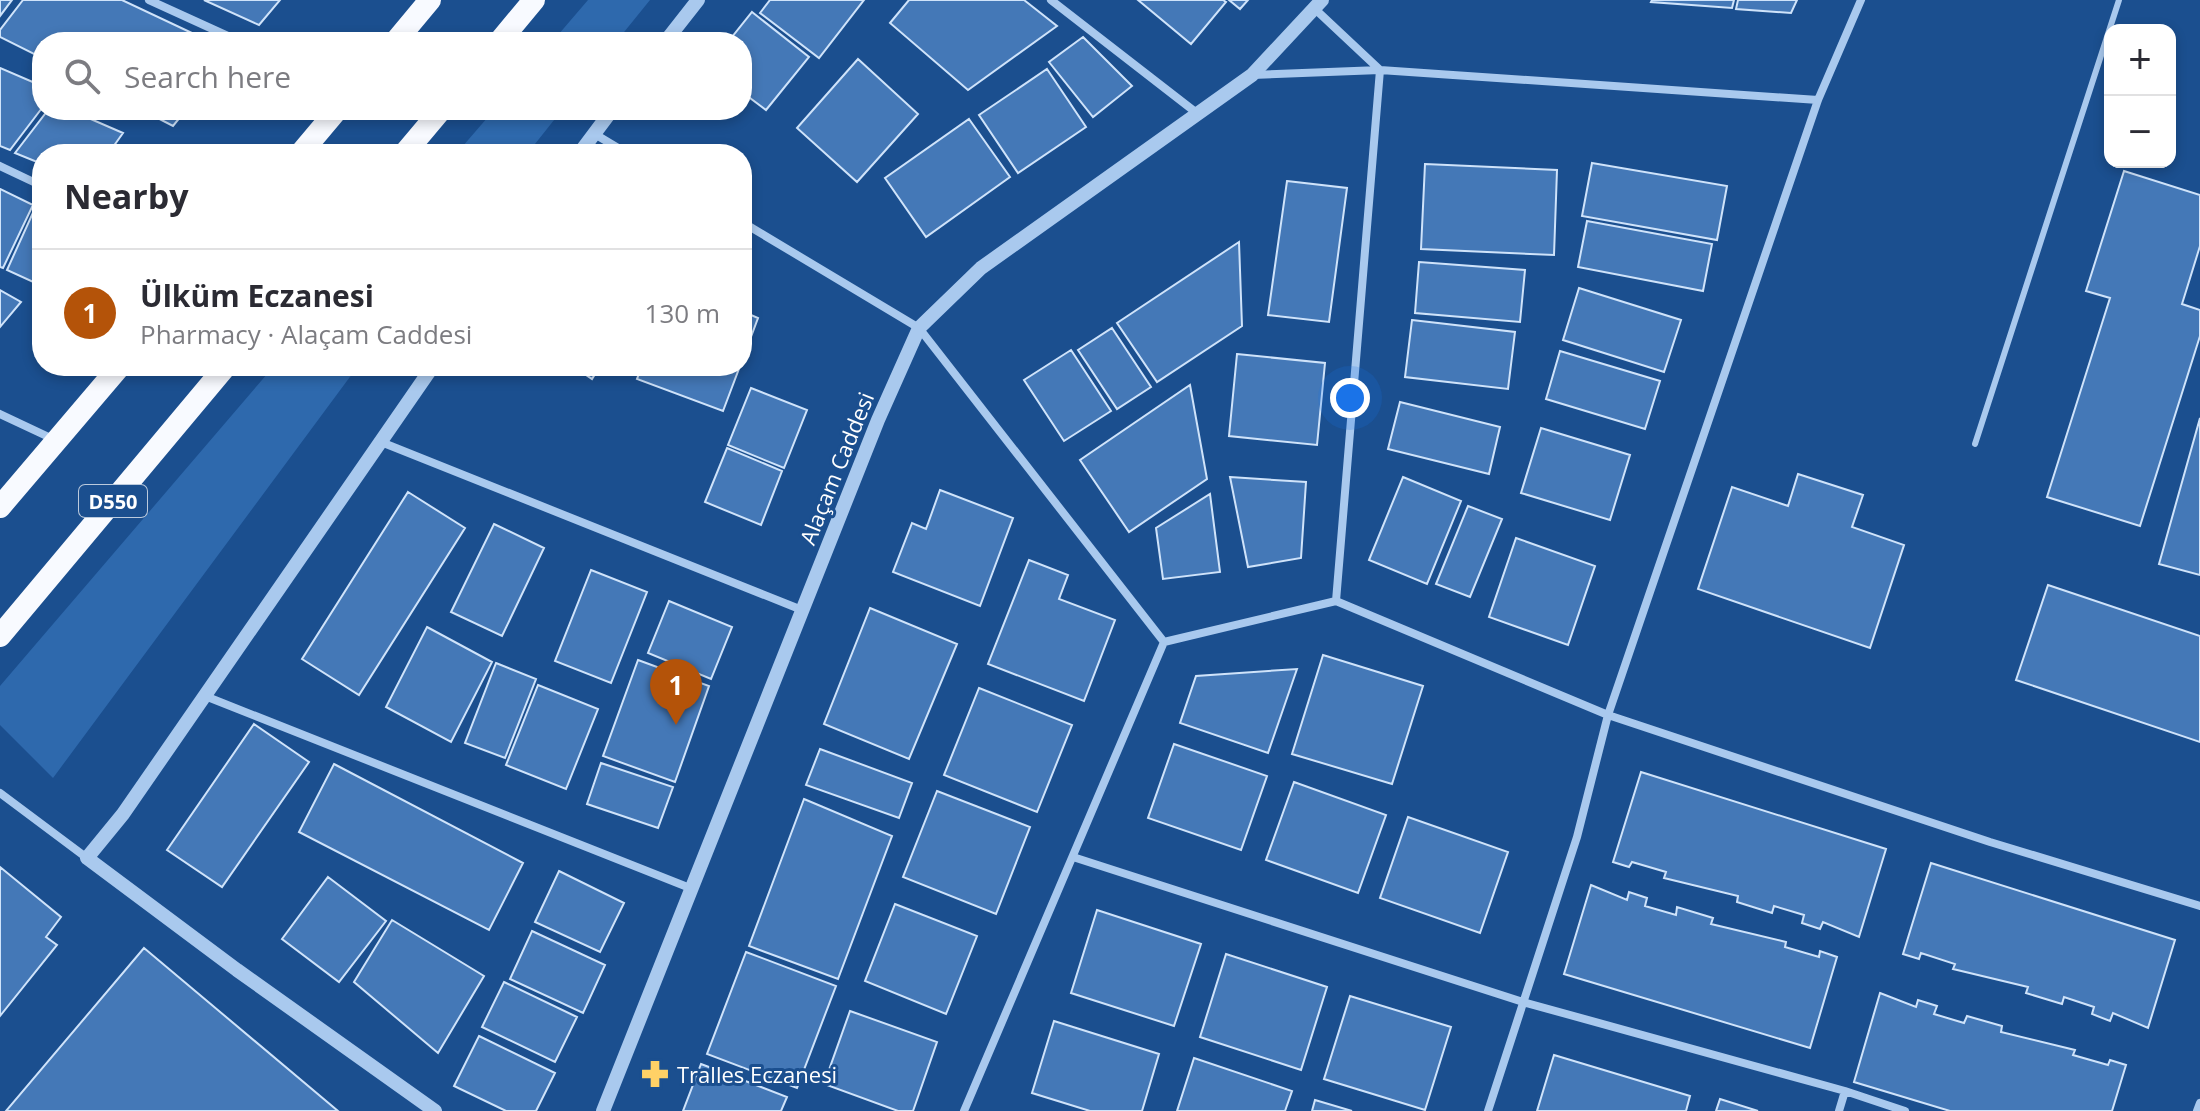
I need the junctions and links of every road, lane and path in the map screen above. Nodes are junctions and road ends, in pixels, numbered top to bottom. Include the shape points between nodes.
1 (149, 0) edge
2 (430, 0) edge
3 (534, 0) edge
4 (698, 0) edge
5 (1051, 0) edge
6 (1861, 0) edge
7 (2119, 0) edge
8 (1318, 4) edge
9 (219, 32) edge
10 (403, 32) edge
11 (507, 32) edge
12 (673, 32) edge
13 (1380, 70) junction
14 (1252, 75) junction
15 (1818, 100) junction
16 (1198, 114) junction
17 (329, 120) edge
18 (433, 120) edge
19 (604, 120) edge
20 (593, 133) junction
21 (308, 144) edge
22 (412, 144) edge
23 (586, 144) edge
24 (611, 144) edge
25 (0, 166) edge
26 (32, 181) edge
27 (752, 228) edge
28 (919, 328) junction
29 (112, 376) edge
30 (218, 376) edge
31 (426, 376) edge
32 (0, 414) edge
33 (58, 441) junction
34 (381, 442) junction
35 (1975, 444) dead end
36 (0, 507) edge
37 (1336, 601) junction
38 (802, 610) junction
39 (0, 636) edge
40 (1164, 642) junction
41 (205, 696) junction
42 (1608, 715) junction
43 (0, 793) edge
44 (1073, 857) junction
45 (87, 858) junction
46 (690, 888) junction
47 (2200, 906) edge
48 (1523, 1002) junction
49 (1845, 1091) junction
50 (2200, 1103) edge
51 (435, 1111) edge
52 (603, 1111) edge
53 (965, 1111) edge
54 (1488, 1111) edge
55 (1839, 1111) edge
56 (1905, 1111) edge
57 (2197, 1111) edge

1 - 9 street
2 - 10 highway
3 - 11 highway
4 - 12 street
5 - 16 street
6 - 15 street
7 - 35 lane
8 - 13 street
8 - 14 street, Alaçam Caddesi
13 - 14 street
13 - 15 street
13 - 37 street
14 - 16 street, Alaçam Caddesi
15 - 42 street
16 - 28 street, Alaçam Caddesi via 981,268
17 - 21 highway
18 - 22 highway
19 - 20 street
20 - 23 street
20 - 24 street
25 - 26 street
27 - 28 street
28 - 38 street, Alaçam Caddesi
28 - 40 street
29 - 33 highway
30 - 39 highway, D550
31 - 34 street
32 - 33 street
33 - 36 highway
34 - 38 street
34 - 41 street
37 - 40 street
37 - 42 street
38 - 46 street, Alaçam Caddesi
40 - 44 street
41 - 45 street
41 - 46 street
42 - 47 street
42 - 48 street via 1577,837
43 - 45 street
44 - 48 street
44 - 53 street
45 - 51 street
46 - 52 street, Alaçam Caddesi
48 - 49 street
48 - 54 street
49 - 55 street
49 - 56 street
50 - 57 street

